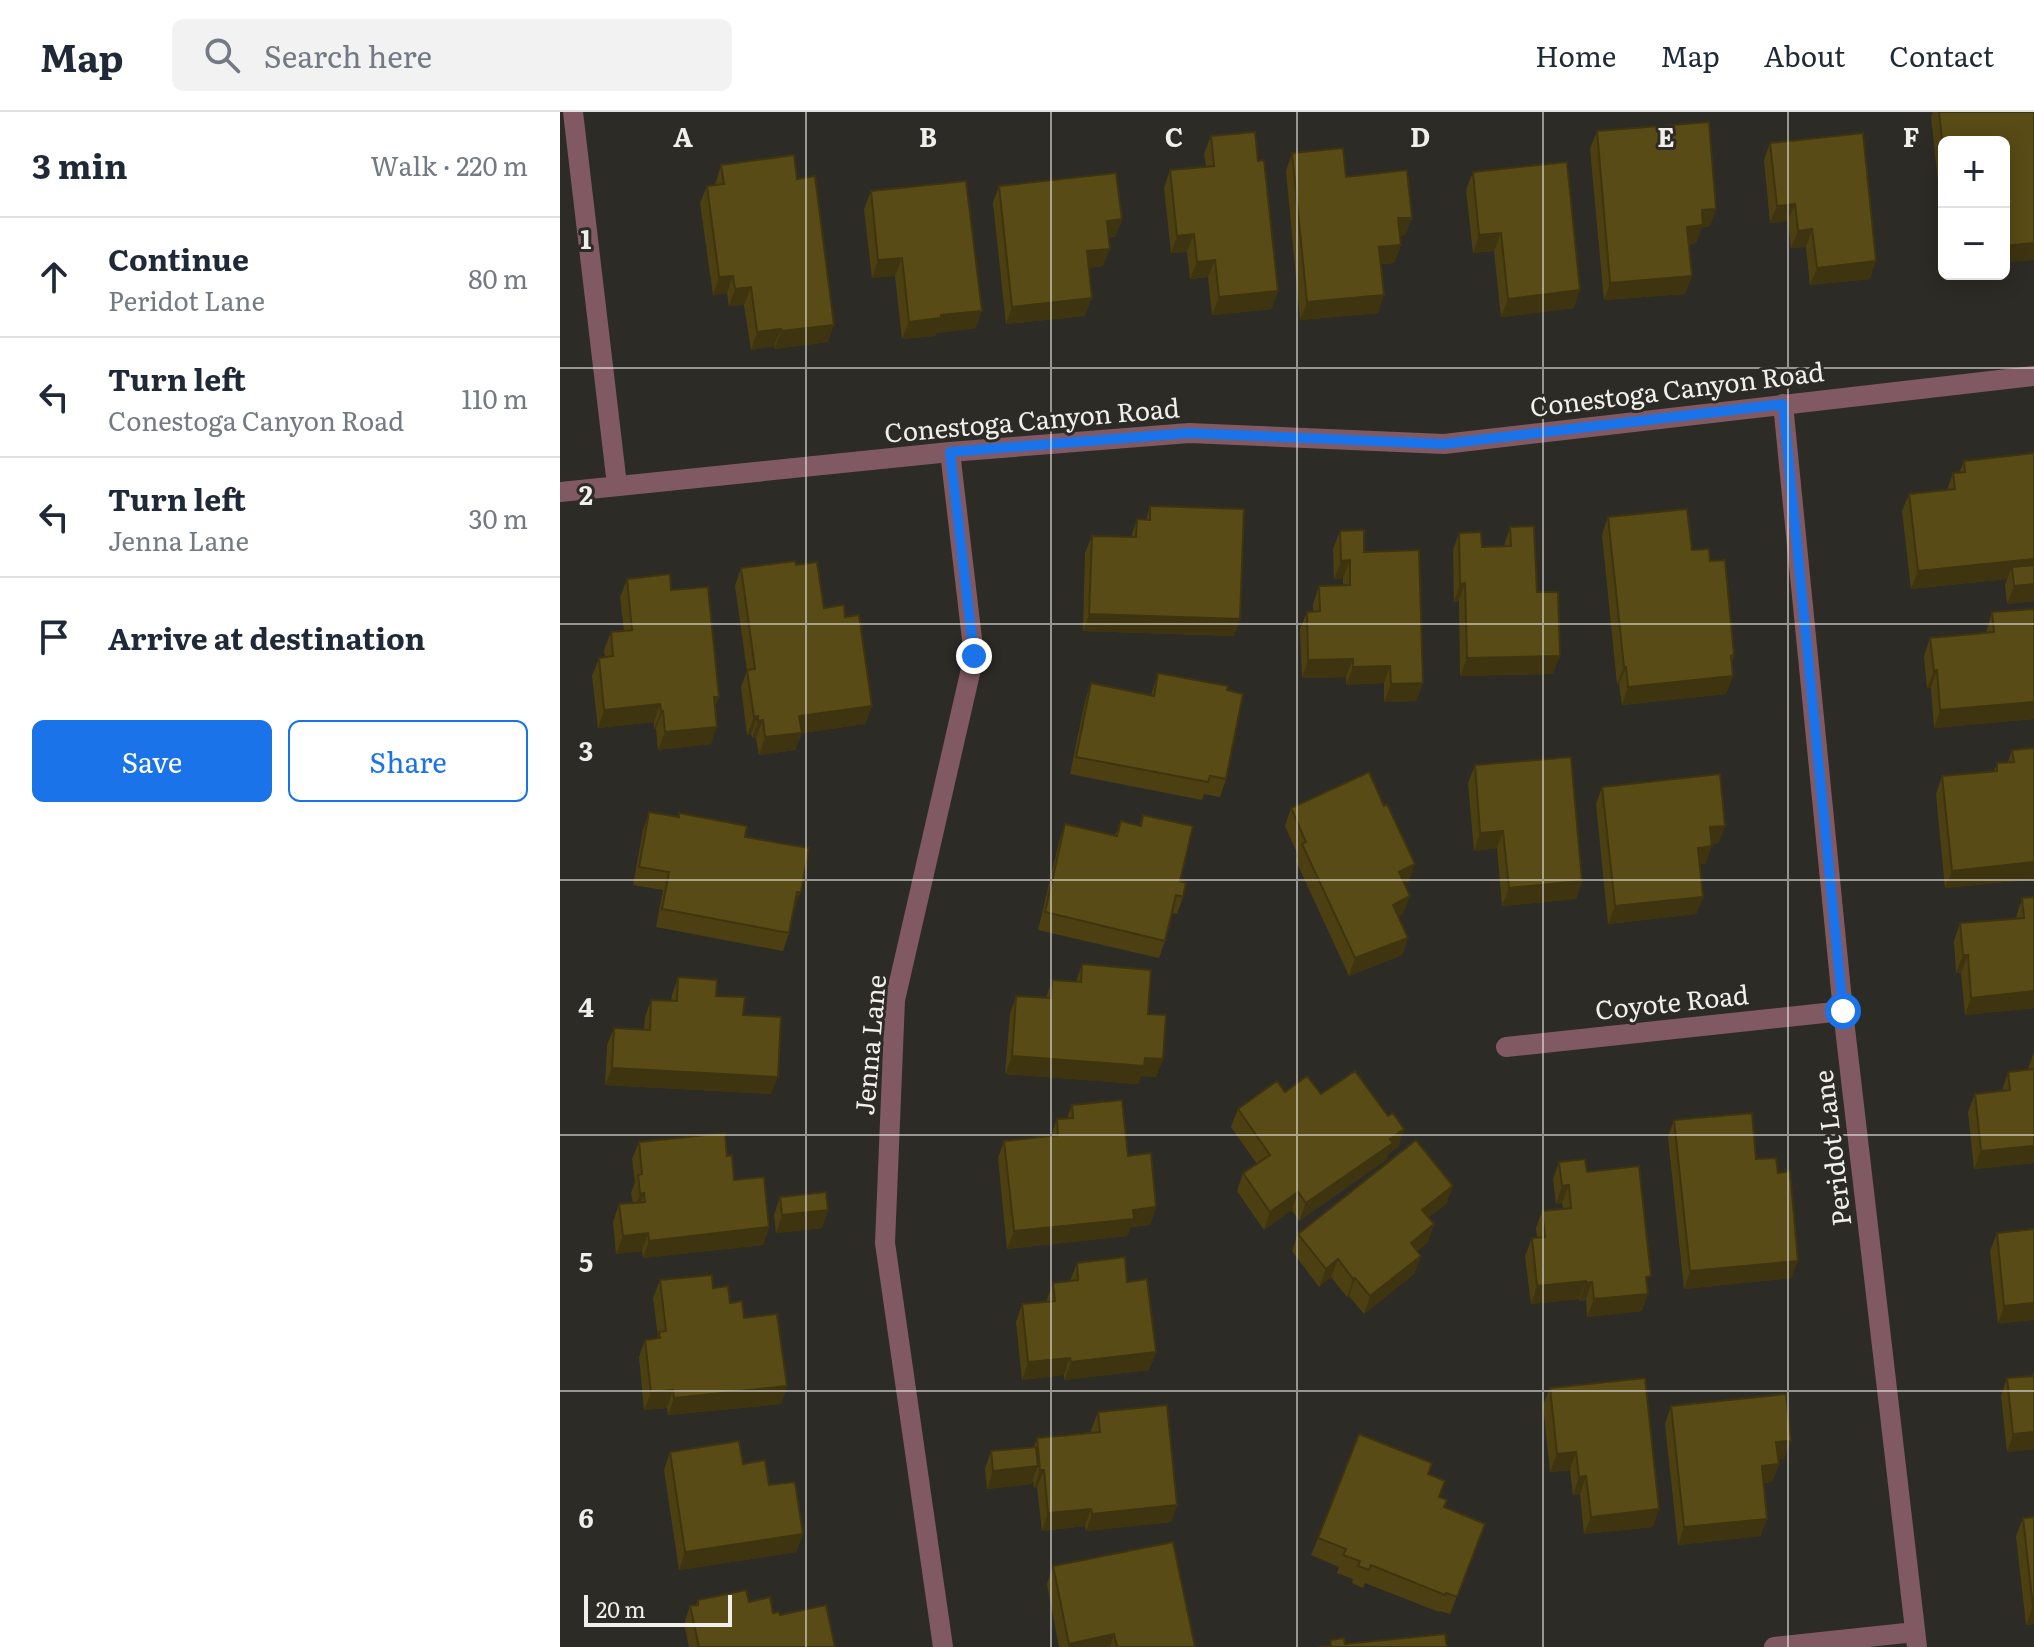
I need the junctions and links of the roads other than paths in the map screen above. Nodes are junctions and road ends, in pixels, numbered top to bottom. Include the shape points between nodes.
1 (573, 112) edge
2 (2034, 376) edge
3 (1783, 404) junction
4 (950, 452) junction
5 (617, 485) junction
6 (560, 492) edge
7 (1843, 1011) junction
8 (1506, 1047) dead end
9 (1916, 1639) edge
10 (943, 1647) edge
11 (1774, 1647) edge

1 - 5 street
2 - 3 street, Conestoga Canyon Road
3 - 4 street, Conestoga Canyon Road via 1444,444 1189,433
3 - 7 street, Peridot Lane
4 - 5 street, Conestoga Canyon Road
4 - 10 street, Jenna Lane via 974,656 895,1000 885,1243
5 - 6 street, Conestoga Canyon Road
7 - 8 street, Coyote Road
7 - 9 street, Peridot Lane
9 - 11 street

